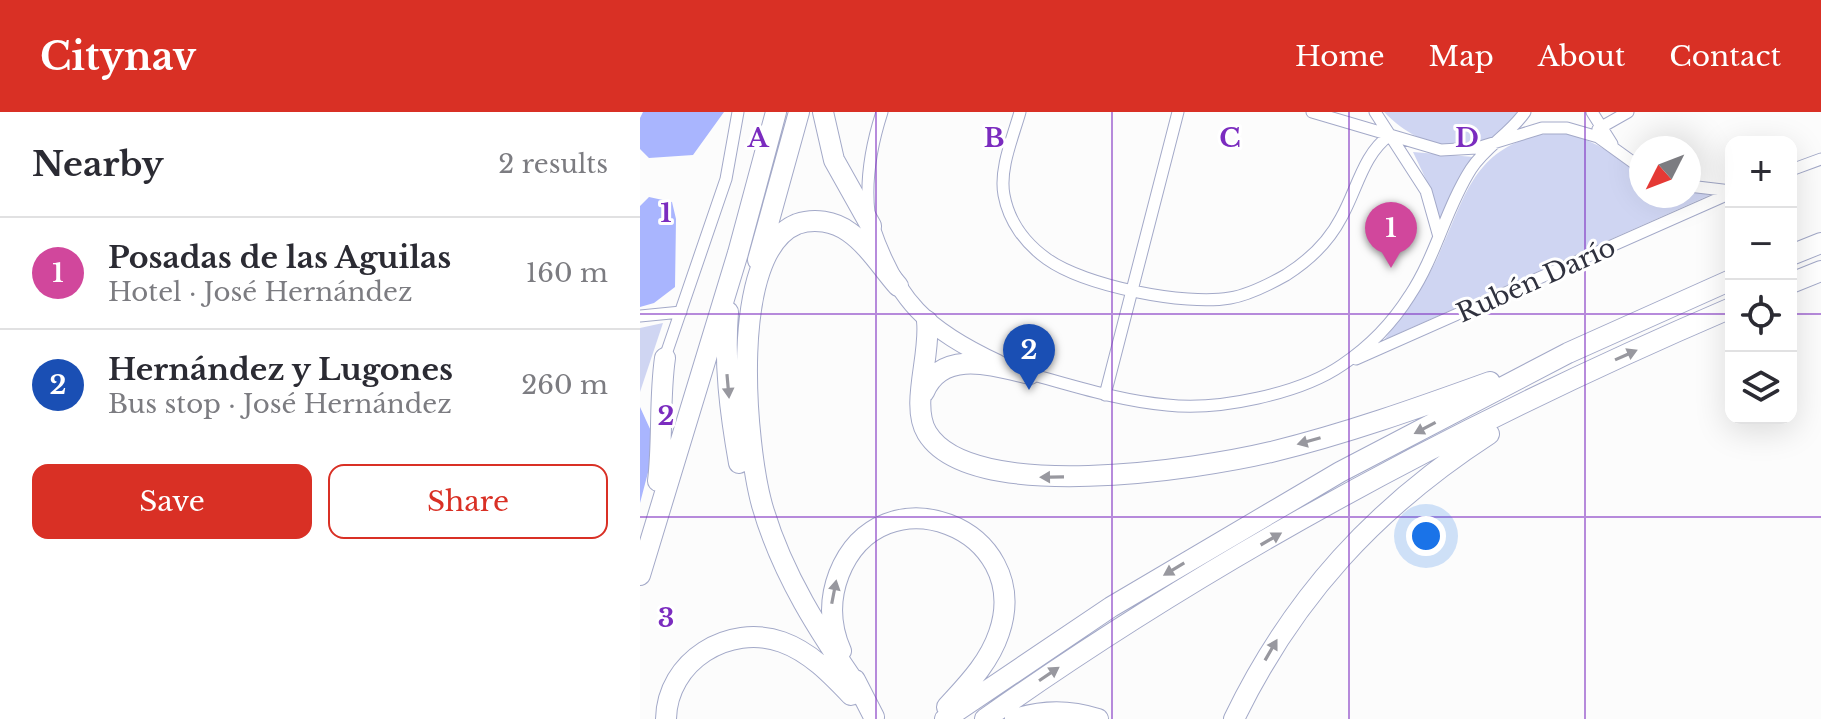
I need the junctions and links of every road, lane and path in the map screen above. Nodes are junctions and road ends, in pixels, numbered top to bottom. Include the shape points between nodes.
1 (738, 112) edge
2 (776, 112) edge
3 (799, 112) edge
4 (823, 112) edge
5 (882, 112) edge
6 (1020, 112) edge
7 (1178, 112) edge
8 (1312, 112) edge
9 (1375, 112) edge
10 (1525, 112) edge
11 (1592, 112) edge
12 (1628, 112) edge
13 (1596, 130) junction
14 (1390, 135) junction
15 (1497, 140) junction
16 (1821, 159) edge
17 (1629, 160) edge
18 (1797, 168) edge
19 (1701, 188) edge
20 (1725, 191) edge
21 (1725, 195) edge
22 (871, 226) junction
23 (1439, 237) junction
24 (1821, 243) edge
25 (738, 253) junction
26 (1797, 253) edge
27 (1821, 271) edge
28 (1797, 281) edge
29 (1725, 283) edge
30 (898, 286) junction
31 (1131, 291) junction
32 (753, 292) junction
33 (1725, 311) edge
34 (681, 312) junction
35 (640, 316) edge
36 (927, 321) junction
37 (1568, 353) junction
38 (665, 358) junction
39 (1341, 366) junction
40 (1030, 374) junction
41 (1579, 376) junction
42 (1105, 395) junction
43 (650, 401) dead end
44 (919, 403) junction
45 (652, 533) junction
46 (640, 575) edge
47 (858, 695) junction
48 (875, 718) edge
49 (666, 719) edge
50 (936, 719) edge
51 (945, 719) edge
52 (985, 719) edge
53 (1015, 719) edge
54 (1098, 719) edge
55 (1234, 719) edge

1 - 34 street via 726,179
2 - 25 highway
3 - 32 highway
4 - 22 highway via 834,160
5 - 22 street via 866,186
6 - 31 street via 1005,166 1003,193 1011,219 1050,261
7 - 31 street
8 - 14 street
9 - 14 street
10 - 15 street
11 - 13 street
12 - 13 street
13 - 15 street via 1555,127
13 - 17 street
14 - 15 street via 1441,150 1477,148
14 - 23 street via 1426,191
14 - 31 street via 1370,155 1325,242 1287,274 1232,298 1167,298
15 - 23 street via 1469,171
16 - 18 street
19 - 20 street
21 - 39 street, Rubén Darío
22 - 30 street
23 - 39 street via 1418,283 1392,320
24 - 26 highway
25 - 45 highway
25 -> 47 highway via 725,343 742,479 784,590 817,646
27 - 28 highway
29 - 37 highway
30 - 32 highway via 850,232 819,221 803,222 781,234
30 - 36 street
31 - 42 street
32 - 47 highway via 748,434 762,505 788,575
41 -> 33 highway
34 - 35 street
34 - 38 street
36 - 40 street via 979,354
36 - 44 highway
37 -> 44 highway via 1384,419 1269,452 1093,476 1037,477 975,466 934,443 919,418
37 -> 51 highway via 1340,472 1194,557
38 - 43 street
38 - 45 highway
39 - 42 street, Rubén Darío via 1241,402 1169,406
40 - 42 street, Rubén Darío
40 - 44 highway via 986,364 944,368
52 -> 41 highway via 1127,623 1350,493
55 -> 41 highway via 1279,636 1307,597 1386,512
45 - 46 highway
47 - 48 highway
47 - 49 highway via 797,648 771,639 737,639 697,656 679,673
47 -> 50 highway via 832,624 833,592 844,563 879,528 911,517 940,520 986,550 1001,585 1003,619 985,662
53 - 54 highway via 1057,711

